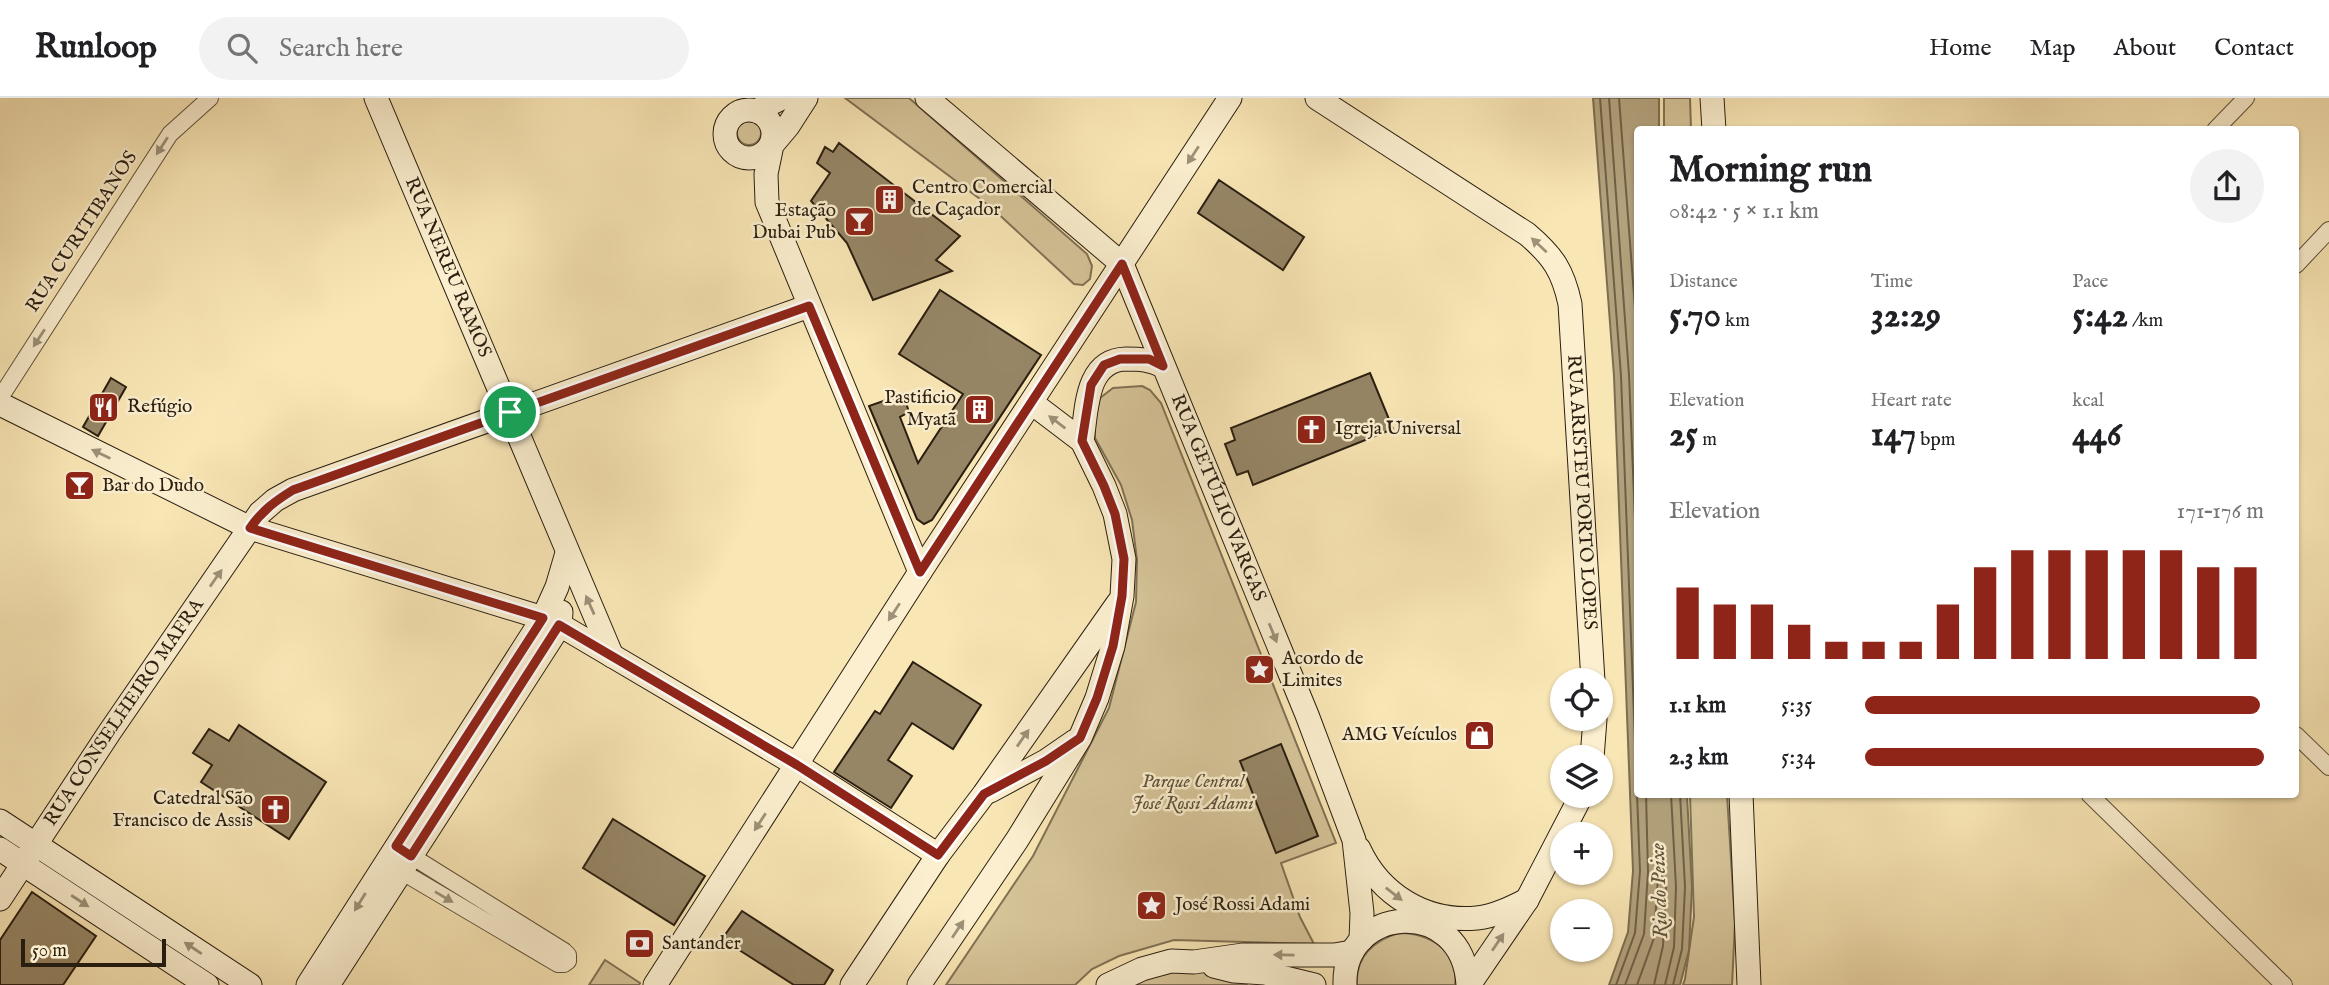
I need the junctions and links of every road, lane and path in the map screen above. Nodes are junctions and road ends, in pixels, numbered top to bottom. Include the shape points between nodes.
1 (210, 98) edge
2 (376, 98) edge
3 (722, 98) edge
4 (782, 98) edge
5 (806, 98) edge
6 (927, 98) edge
7 (1230, 98) edge
8 (1317, 98) edge
9 (1712, 98) edge
10 (2246, 98) edge
11 (750, 106) edge
12 (726, 125) junction
13 (1714, 126) edge
14 (2219, 126) edge
15 (772, 145) junction
16 (2329, 230) edge
17 (2299, 262) edge
18 (1122, 264) junction
19 (809, 306) junction
20 (1163, 366) junction
21 (0, 401) edge
22 (1032, 403) junction
23 (510, 412) junction
24 (1082, 441) junction
25 (250, 528) junction
26 (567, 553) junction
27 (920, 572) junction
28 (1122, 596) junction
29 (551, 621) junction
30 (612, 656) junction
31 (1592, 668) edge
32 (1080, 738) junction
33 (2299, 739) edge
34 (797, 765) junction
35 (2329, 767) edge
36 (984, 794) junction
37 (1741, 798) edge
38 (2093, 798) edge
39 (1575, 808) edge
40 (0, 821) edge
41 (1354, 840) junction
42 (36, 844) junction
43 (0, 849) edge
44 (938, 855) junction
45 (398, 859) junction
46 (23, 863) junction
47 (0, 899) edge
48 (1527, 900) junction
49 (1357, 946) junction
50 (1194, 962) junction
51 (1234, 971) junction
52 (207, 985) edge
53 (250, 985) edge
54 (308, 985) edge
55 (328, 985) edge
56 (655, 985) edge
57 (852, 985) edge
58 (919, 985) edge
59 (1108, 985) edge
60 (1258, 985) edge
61 (1314, 985) edge
62 (1345, 985) edge
63 (1469, 985) edge
64 (1749, 985) edge
65 (2284, 985) edge

1 -> 21 street, RUA CURITIBANOS via 170,134
2 - 23 main road, RUA NEREU RAMOS
3 - 12 main road
4 - 11 main road
5 - 15 main road
6 - 18 main road, RUA GETÚLIO VARGAS
7 -> 18 main road
31 -> 8 main road, RUA ARISTEU PORTO LOPES via 1570,304 1559,268 1527,234
9 - 13 main road
10 - 14 street
11 - 12 main road
11 - 15 main road via 771,125
12 - 15 main road via 726,142 736,154 759,156
15 - 19 main road via 766,202
16 - 17 street
18 - 20 main road, RUA GETÚLIO VARGAS
18 - 22 main road
19 - 23 main road, RUA CONSELHEIRO MAFRA
19 - 27 main road
20 - 24 main road via 1135,358 1104,365 1091,385
20 -> 41 main road, RUA GETÚLIO VARGAS
25 -> 21 main road
24 -> 22 main road
22 - 27 main road
23 - 25 main road, RUA CONSELHEIRO MAFRA via 293,490 260,513
23 - 26 main road, RUA NEREU RAMOS
24 - 28 main road via 1115,514 1124,559
25 - 29 main road
42 -> 25 main road, RUA CONSELHEIRO MAFRA
26 - 29 main road, RUA NEREU RAMOS
30 -> 26 main road
27 -> 34 main road
28 - 32 main road via 1113,646
36 -> 28 main road
29 - 30 main road
29 - 45 main road
30 - 34 main road
32 - 36 main road
58 -> 32 main road
33 - 35 street
34 - 44 main road
34 -> 56 main road
36 - 44 main road
37 - 64 main road
38 - 65 street
39 - 48 main road
40 - 42 main road
41 -> 48 main road via 1365,864 1382,884 1402,901 1426,912 1478,918
41 - 49 main road, RUA GETÚLIO VARGAS via 1362,912
42 - 46 main road, RUA CONSELHEIRO MAFRA
53 -> 42 main road
43 - 46 main road
44 - 57 main road
45 -> 45 street via 558,964 568,961 564,951
45 -> 54 main road
45 - 55 main road
46 - 47 main road, RUA CONSELHEIRO MAFRA
46 -> 52 main road
63 -> 48 main road
49 -> 50 main road via 1334,956 1243,956
49 - 62 main road, RUA GETÚLIO VARGAS via 1347,966
49 - 63 main road via 1390,923 1423,923 1452,940
50 - 51 main road
50 - 59 main road via 1171,961
51 - 60 main road
51 - 61 main road

